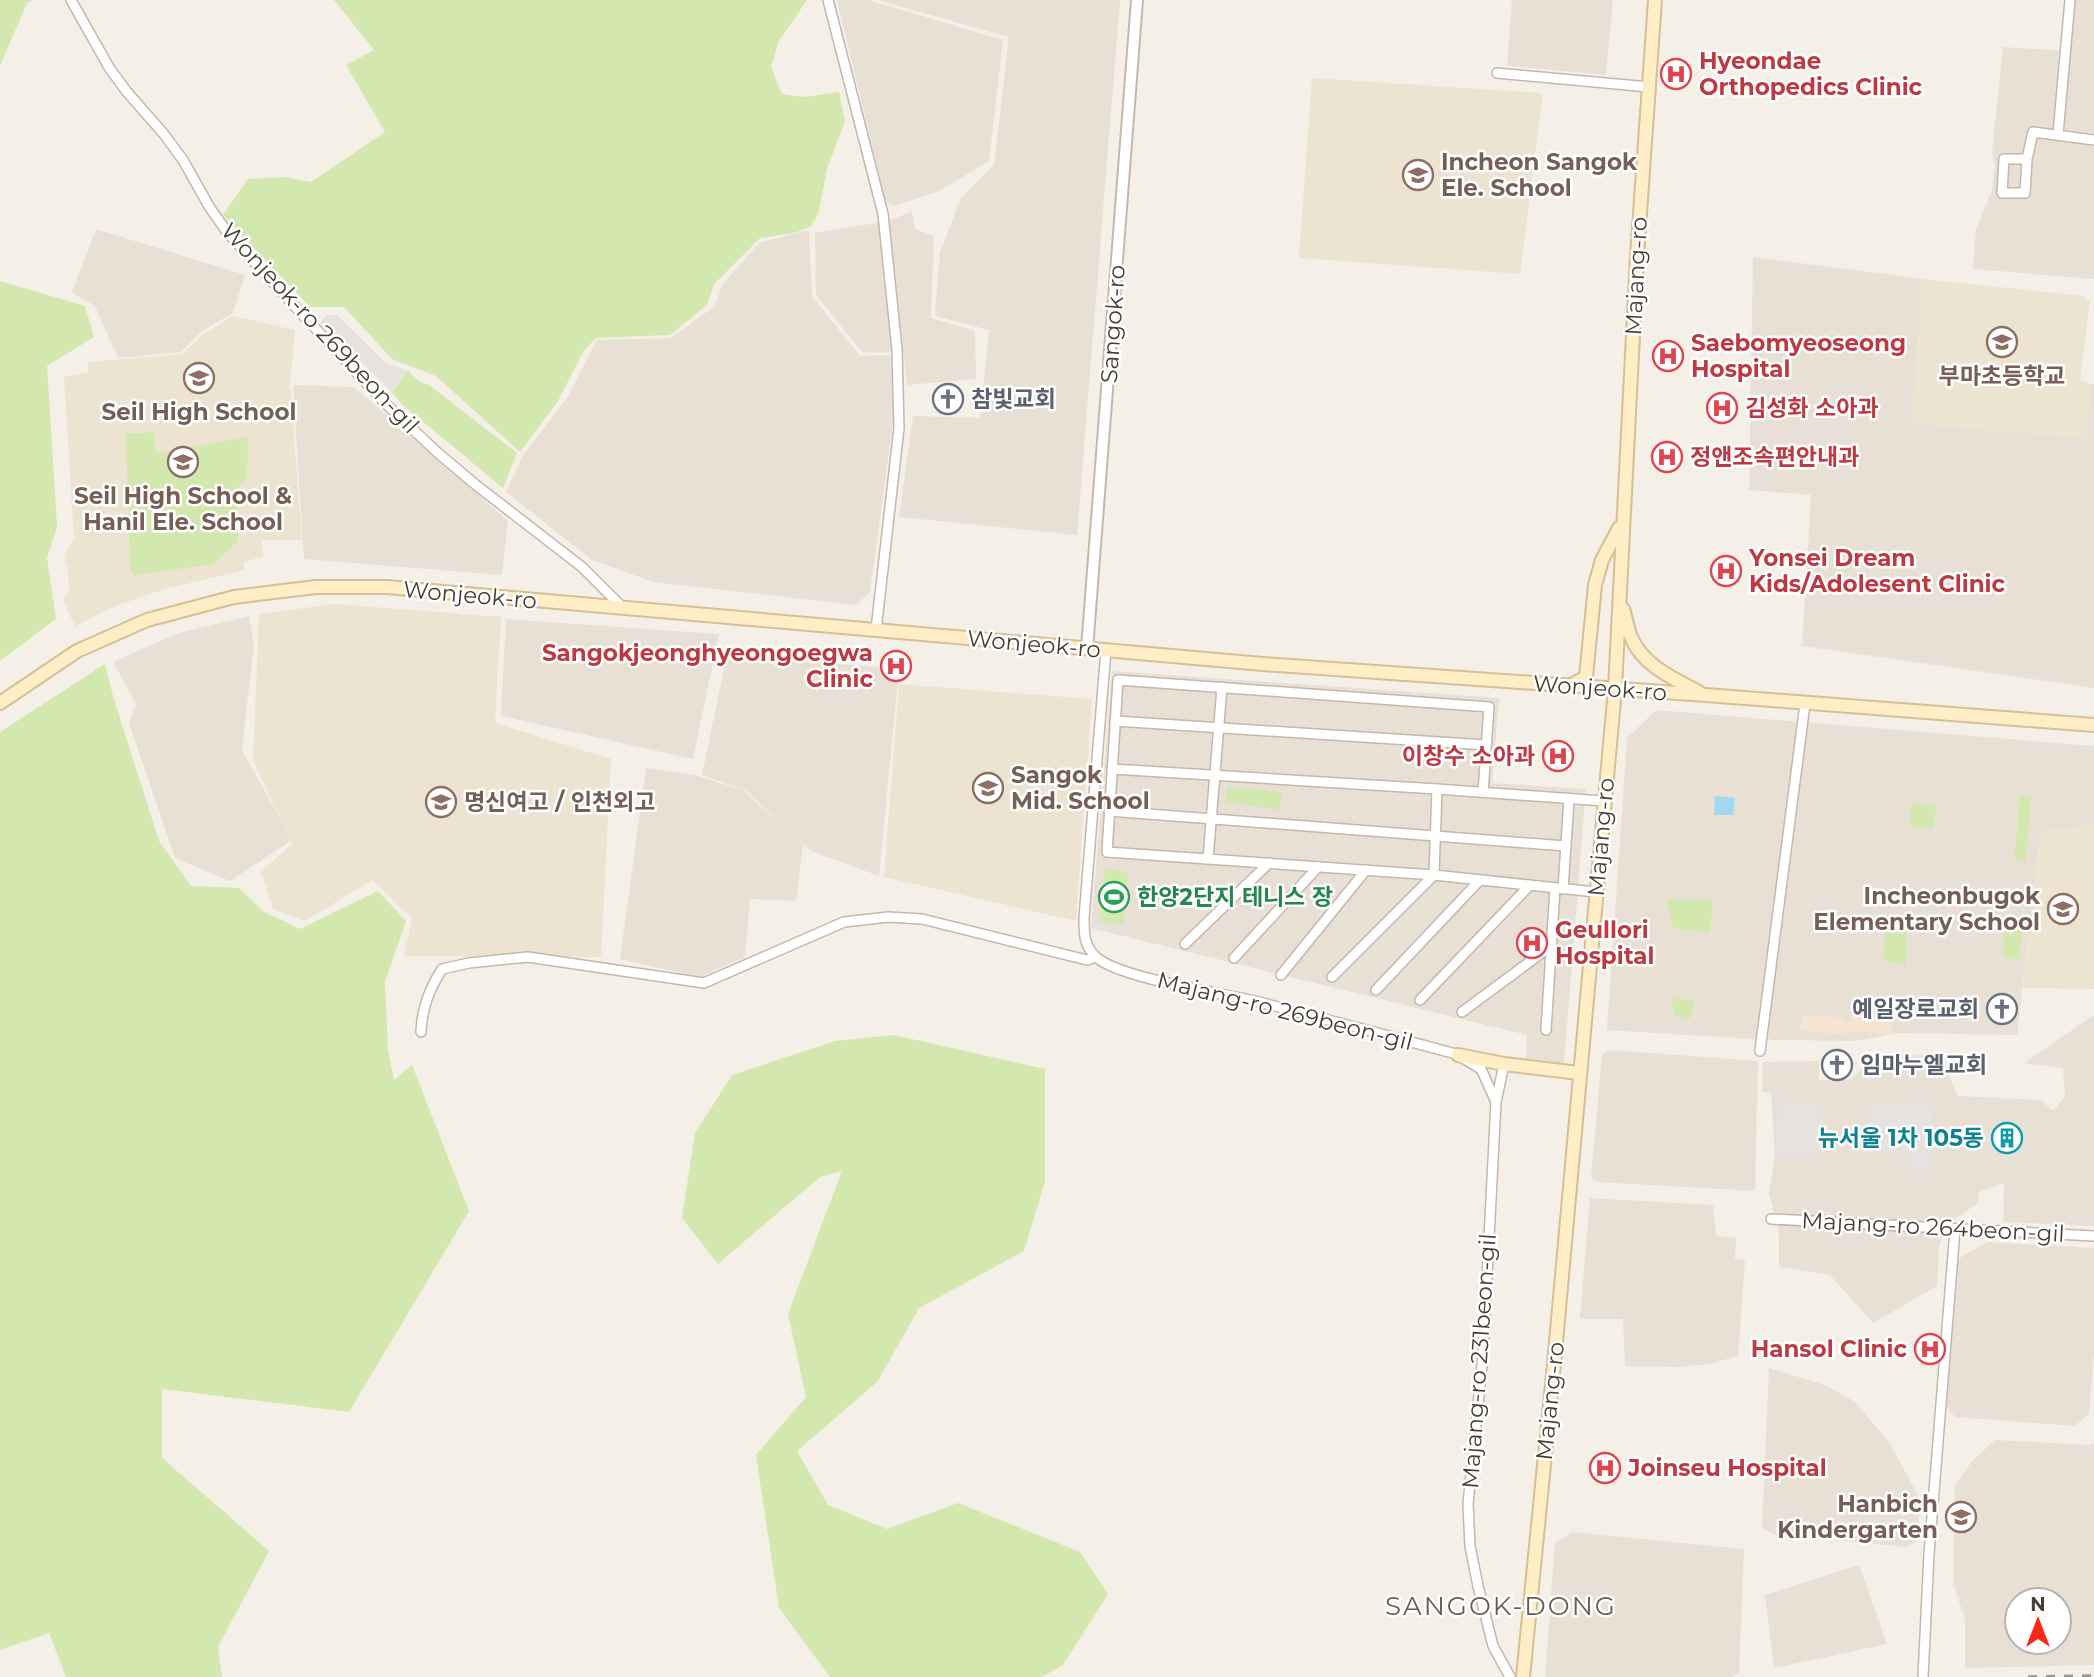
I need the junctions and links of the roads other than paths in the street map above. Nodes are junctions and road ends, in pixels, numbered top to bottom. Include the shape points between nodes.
1 (71, 0) edge
2 (828, 0) edge
3 (1137, 0) edge
4 (1655, 0) edge
5 (2070, 0) edge
6 (1497, 73) dead end
7 (1649, 87) junction
8 (2058, 134) junction
9 (2094, 140) edge
10 (2027, 159) junction
11 (1622, 522) junction
12 (1620, 598) junction
13 (623, 608) junction
14 (876, 630) junction
15 (1087, 649) junction
16 (1106, 650) junction
17 (1569, 686) junction
18 (1222, 687) junction
19 (1615, 690) junction
20 (1706, 695) junction
21 (0, 703) edge
22 (1804, 704) junction
23 (1115, 722) junction
24 (2094, 725) edge
25 (1219, 728) junction
26 (1486, 745) junction
27 (1112, 769) junction
28 (1216, 776) junction
29 (1437, 789) junction
30 (1483, 792) junction
31 (1569, 799) junction
32 (1605, 801) junction
33 (1109, 811) junction
34 (1212, 819) junction
35 (1436, 837) junction
36 (1566, 846) junction
37 (1208, 859) junction
38 (1269, 863) junction
39 (1318, 867) junction
40 (1366, 870) junction
41 (1434, 875) junction
42 (1480, 880) junction
43 (1530, 885) junction
44 (1559, 888) junction
45 (1596, 892) junction
46 (1185, 944) dead end
47 (1551, 946) junction
48 (1096, 957) junction
49 (1234, 958) dead end
50 (1281, 975) dead end
51 (1332, 977) dead end
52 (1376, 990) dead end
53 (1420, 1000) dead end
54 (1462, 1012) dead end
55 (1546, 1030) dead end
56 (421, 1032) dead end
57 (1760, 1051) dead end
58 (1458, 1055) junction
59 (1504, 1064) junction
60 (1579, 1073) junction
61 (1496, 1102) junction
62 (1771, 1219) dead end
63 (1955, 1228) junction
64 (2094, 1236) edge
65 (1510, 1677) edge
66 (1523, 1677) edge
67 (1923, 1677) edge

1 - 13 street, Wonjeok-ro 269beon-gil via 110,69 176,151 227,232 270,280 430,445 582,566
2 - 14 street via 883,214 897,349 899,428
3 - 15 street, Sangok-ro
4 - 7 main road, Majang-ro
5 - 8 street
6 - 7 street
7 - 11 main road, Majang-ro
8 - 9 street
8 - 10 street via 2033,132
10 - 10 street via 2025,193 2001,193 2004,159
11 - 12 main road, Majang-ro
11 - 17 main road via 1595,585 1586,677
12 - 19 main road, Majang-ro
12 - 20 main road via 1632,639 1648,661
13 - 14 main road, Wonjeok-ro
13 - 21 main road, Wonjeok-ro via 387,587 316,587 234,597 147,620 84,648
14 - 15 main road, Wonjeok-ro
15 - 16 main road, Wonjeok-ro
16 - 17 main road, Wonjeok-ro
16 - 48 street via 1084,919 1084,941
17 - 19 main road, Wonjeok-ro
18 - 23 street via 1118,680
18 - 25 street
18 - 26 street via 1489,706
19 - 20 main road, Wonjeok-ro
19 - 32 main road, Majang-ro
20 - 22 main road, Wonjeok-ro
22 - 24 main road, Wonjeok-ro
22 - 57 street
23 - 25 street
23 - 27 street
25 - 26 street
25 - 28 street
26 - 30 street
27 - 28 street
27 - 33 street
28 - 29 street
28 - 34 street
29 - 30 street
29 - 35 street
30 - 31 street
31 - 32 street
31 - 36 street
32 - 45 main road, Majang-ro
33 - 34 street
33 - 37 street via 1107,852
34 - 35 street
34 - 37 street
35 - 36 street
35 - 41 street
36 - 44 street
37 - 38 street
38 - 39 street
38 - 46 street
39 - 40 street
39 - 49 street
40 - 41 street
40 - 50 street
41 - 42 street
41 - 51 street
42 - 43 street
42 - 52 street
43 - 44 street
43 - 53 street
44 - 45 street
44 - 47 street
45 - 60 main road, Majang-ro
47 - 54 street
47 - 55 street
48 - 56 street via 1087,960 922,919 888,917 844,922 704,983 528,957 468,963 442,969 422,1012
48 - 58 street, Majang-ro 269beon-gil via 1148,978
58 - 59 main road
58 - 61 street, Majang-ro 231beon-gil via 1481,1069
59 - 60 main road
59 - 61 street
60 - 66 main road, Majang-ro
61 - 65 street, Majang-ro 231beon-gil via 1483,1355 1468,1504 1478,1586 1493,1646
62 - 63 street, Majang-ro 264beon-gil
63 - 64 street, Majang-ro 264beon-gil
63 - 67 street via 1928,1554

